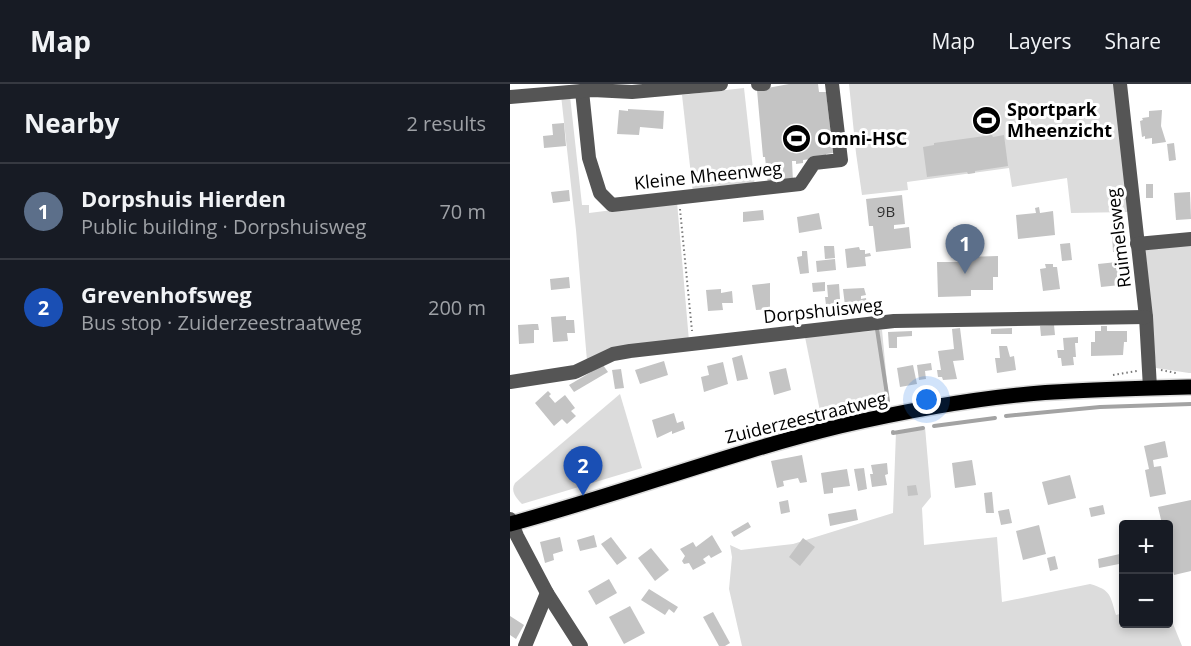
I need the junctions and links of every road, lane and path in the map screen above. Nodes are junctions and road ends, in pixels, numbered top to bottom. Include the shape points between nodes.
1 (721, 84) edge
2 (758, 84) edge
3 (764, 84) edge
4 (832, 84) edge
5 (1120, 84) edge
6 (582, 91) junction
7 (510, 97) edge
8 (679, 198) junction
9 (1191, 239) edge
10 (1137, 244) junction
11 (1146, 317) junction
12 (693, 343) junction
13 (1150, 370) junction
14 (1182, 374) dead end
15 (510, 382) edge
16 (1191, 387) edge
17 (1150, 388) junction
18 (510, 522) edge
19 (547, 593) junction
20 (525, 646) edge
21 (581, 646) edge

1 - 6 street via 632,92
2 - 3 street
4 - 8 street, Kleine Mheenweg via 841,160 814,163 800,184
5 - 10 street, Ruimelsweg
6 - 7 street
6 - 8 street, Kleine Mheenweg via 589,159 600,193 612,205
8 - 12 path
9 - 10 street
10 - 11 street, Ruimelsweg
11 - 12 street, Dorpshuisweg via 894,321
11 - 13 street, Ruimelsweg
12 - 15 street, Dorpshuisweg via 613,354 574,372
13 - 14 path
13 - 17 street, Ruimelsweg
16 - 17 main road, Zuiderzeestraatweg
17 - 18 main road, Zuiderzeestraatweg via 990,399 842,426
18 - 19 street
19 - 20 street
19 - 21 street

